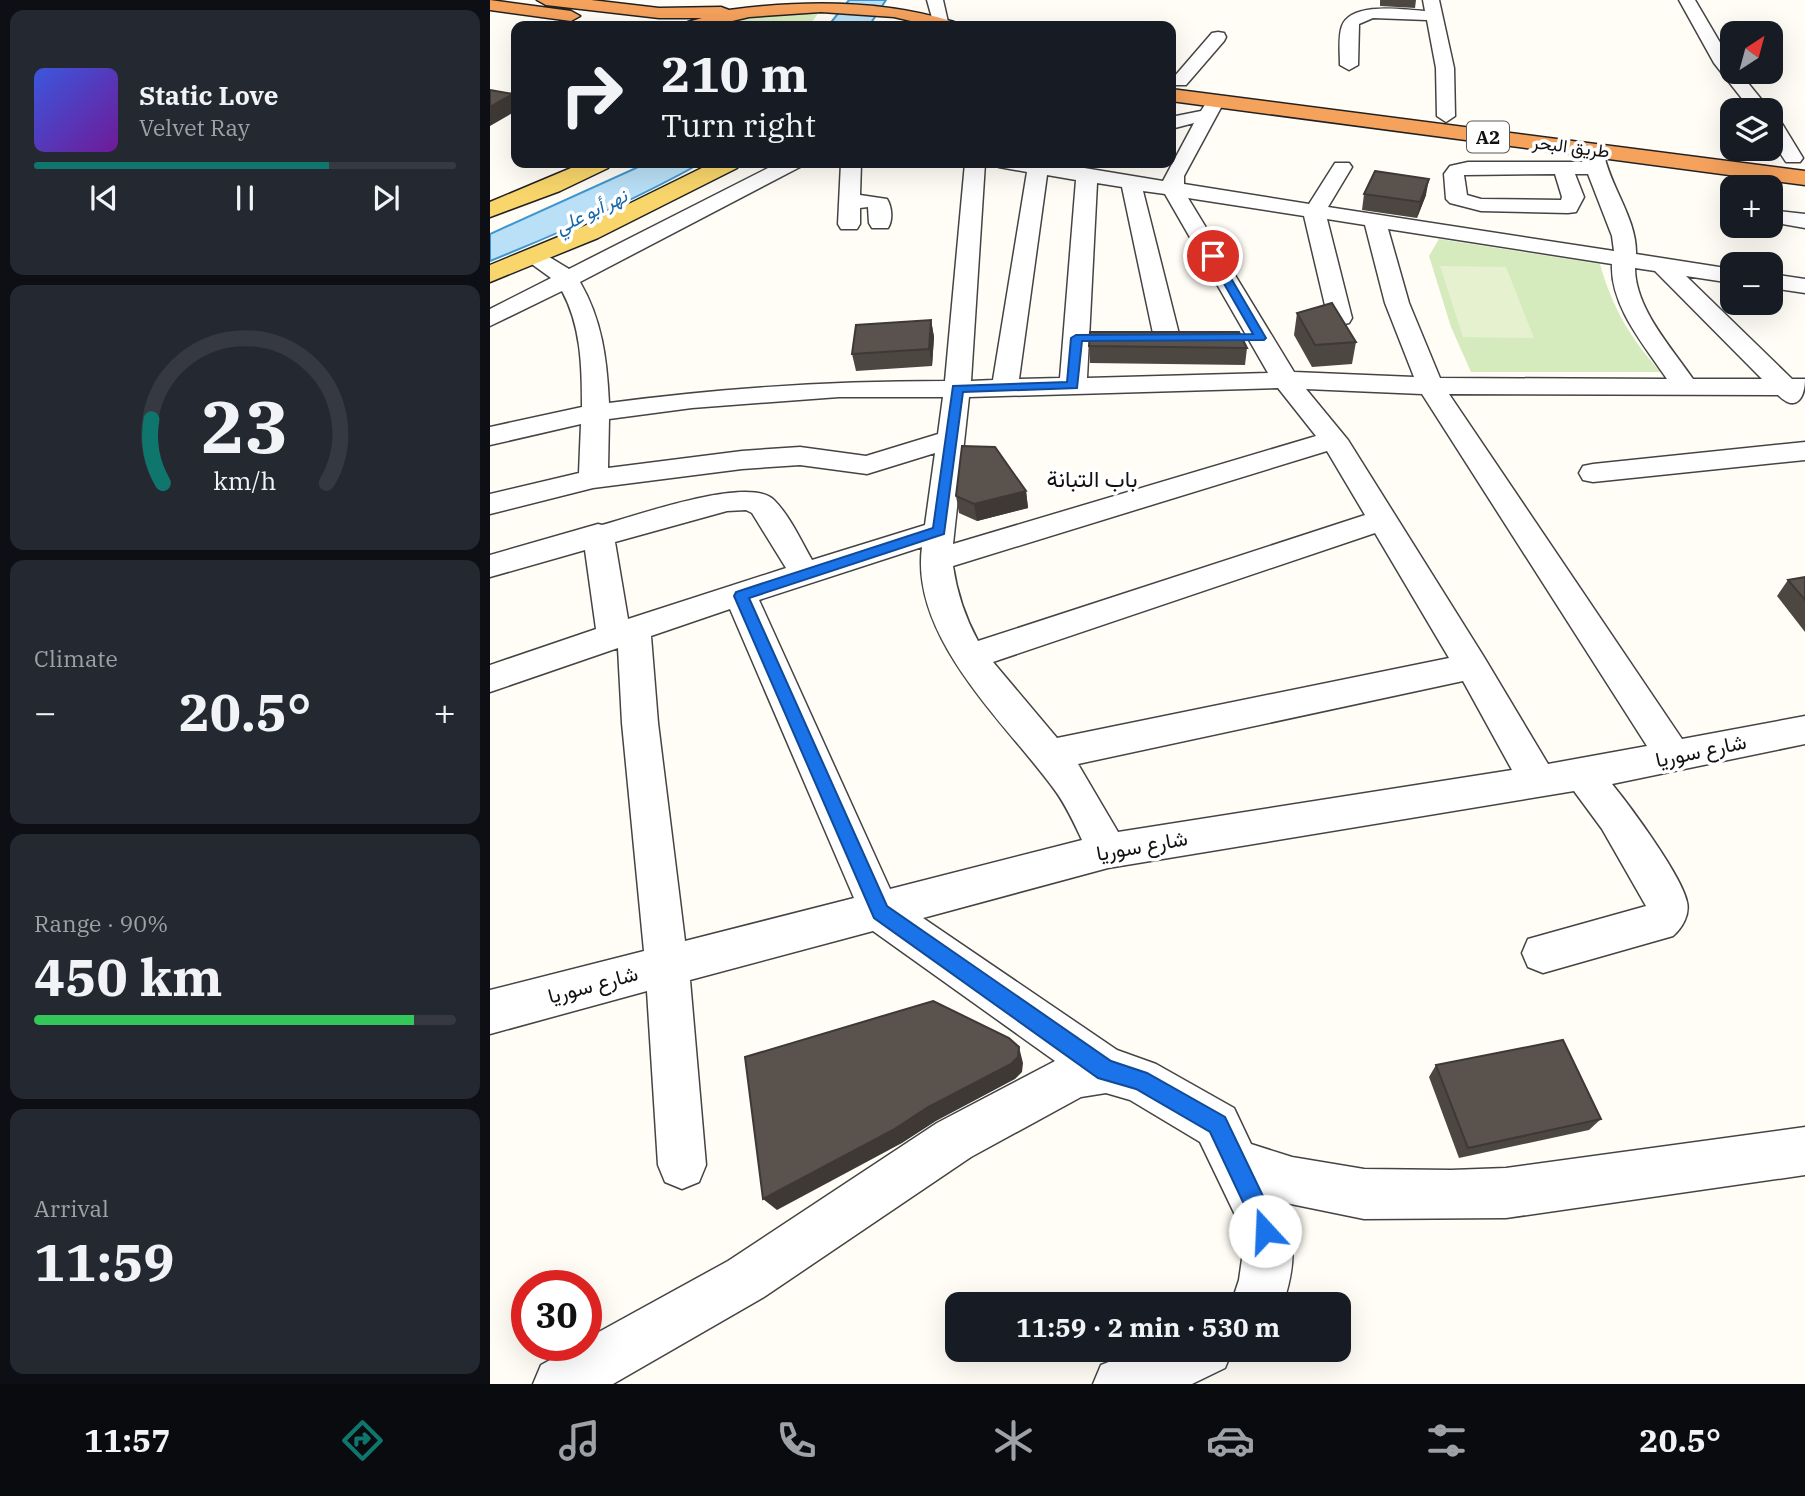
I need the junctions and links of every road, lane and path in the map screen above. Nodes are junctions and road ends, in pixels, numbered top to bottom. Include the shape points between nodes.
1 (546, 0) edge
2 (783, 0) edge
3 (935, 0) edge
4 (1687, 0) edge
5 (822, 4) edge
6 (490, 5) edge
7 (1432, 8) edge
8 (754, 11) junction
9 (588, 21) edge
10 (714, 21) edge
11 (931, 21) edge
12 (944, 21) edge
13 (1218, 37) dead end
14 (1349, 65) dead end
15 (1176, 84) edge
16 (1176, 86) edge
17 (1176, 87) edge
18 (1751, 98) edge
19 (1211, 109) junction
20 (1446, 116) junction
21 (1176, 121) edge
22 (1783, 137) edge
23 (1594, 159) junction
24 (1799, 159) edge
25 (1342, 167) dead end
26 (590, 168) edge
27 (719, 168) edge
28 (783, 168) edge
29 (851, 168) edge
30 (975, 168) edge
31 (1041, 168) edge
32 (1055, 168) edge
33 (1563, 168) junction
34 (1087, 175) junction
35 (1725, 175) edge
36 (1805, 178) edge
37 (1783, 179) edge
38 (1131, 183) junction
39 (1173, 190) junction
40 (849, 202) junction
41 (490, 210) edge
42 (1314, 212) junction
43 (1783, 214) edge
44 (1375, 221) junction
45 (1805, 221) edge
46 (880, 223) dead end
47 (849, 224) dead end
48 (533, 257) junction
49 (1625, 261) junction
50 (1663, 266) junction
51 (490, 274) edge
52 (1720, 274) edge
53 (567, 281) junction
54 (1783, 283) edge
55 (1805, 286) edge
56 (1340, 318) edge
57 (490, 319) edge
58 (1076, 338) junction
59 (1102, 338) edge
60 (1141, 338) edge
61 (1167, 338) junction
62 (1193, 338) edge
63 (1285, 380) junction
64 (1073, 386) junction
65 (1430, 386) junction
66 (1685, 386) junction
67 (1005, 387) junction
68 (1795, 387) edge
69 (957, 389) junction
70 (1805, 407) edge
71 (594, 413) junction
72 (490, 436) edge
73 (951, 439) junction
74 (1334, 440) junction
75 (1805, 451) edge
76 (1593, 472) dead end
77 (593, 480) junction
78 (490, 504) edge
79 (1382, 520) junction
80 (598, 534) junction
81 (938, 546) junction
82 (490, 566) edge
83 (806, 575) junction
84 (741, 596) junction
85 (624, 633) junction
86 (972, 656) junction
87 (1472, 666) junction
88 (490, 679) edge
89 (1805, 730) edge
90 (1049, 755) junction
91 (1674, 757) junction
92 (1583, 774) junction
93 (1538, 781) junction
94 (1108, 851) junction
95 (880, 912) junction
96 (1543, 953) dead end
97 (667, 966) junction
98 (490, 1012) edge
99 (1106, 1070) junction
100 (1805, 1151) edge
101 (1237, 1163) junction
102 (682, 1165) dead end
103 (1261, 1292) edge
104 (1179, 1362) edge
105 (560, 1384) edge
106 (1120, 1384) edge

1 - 8 highway via 659,13
2 - 8 highway
3 - 12 street
4 - 18 street via 1723,63
5 - 8 highway
5 - 11 highway via 892,11
6 - 9 highway via 561,13
7 - 14 street via 1371,13 1353,21
7 - 20 street via 1445,68
8 - 10 highway
13 - 15 street
16 - 20 highway, طريق البحر / A2
17 - 19 highway, طريق البحر / A2
19 - 21 street
19 - 23 highway, طريق البحر / A2
19 - 39 street via 1172,180
20 - 24 highway, طريق البحر / A2
22 - 24 street
23 - 33 street
23 - 35 highway, طريق البحر / A2
23 - 49 street via 1625,240
25 - 42 street
26 - 41 main road
27 - 48 main road
28 - 53 street
29 - 40 street
30 - 69 street
31 - 67 street
32 - 34 street
33 - 33 street via 1573,197 1568,207 1457,199 1457,170
34 - 38 street
34 - 58 street
36 - 37 highway, طريق البحر / A2
38 - 39 street
38 - 61 street
39 - 42 street
39 - 63 street via 1247,338
40 - 46 street via 879,204
40 - 47 street
42 - 44 street
42 - 56 street
43 - 45 street
44 - 49 street
44 - 65 street via 1397,303
48 - 51 main road
48 - 53 street
49 - 50 street
49 - 66 street via 1624,279 1631,296
50 - 52 street
50 - 68 street
53 - 57 street
53 - 71 street via 583,309 593,348
54 - 55 street
58 - 59 street
58 - 64 street
60 - 61 street
61 - 62 street
63 - 64 street
63 - 65 street
63 - 74 street
64 - 67 street
65 - 66 street
65 - 91 street
66 - 68 street
67 - 69 street
68 - 70 street
69 - 71 street via 825,390
69 - 73 street
71 - 72 street
71 - 77 street
73 - 77 street via 867,465 800,456
73 - 81 street
74 - 79 street
74 - 81 street
75 - 76 street
77 - 78 street
79 - 86 street
79 - 87 street
80 - 82 street
80 - 83 street via 727,500 750,500 763,506
80 - 85 street
81 - 83 street
81 - 86 street via 937,583 942,600
83 - 84 street
84 - 85 street
84 - 95 street
85 - 88 street
85 - 97 street via 640,723
86 - 90 street via 984,679
87 - 90 street
87 - 93 street
89 - 91 street, شارع سوريا
90 - 94 street via 1070,782
91 - 92 street, شارع سوريا
92 - 93 street, شارع سوريا
92 - 96 street via 1662,892 1667,915 1658,922
93 - 94 street, شارع سوريا
94 - 95 street, شارع سوريا
95 - 97 street, شارع سوريا
95 - 99 street
97 - 98 street, شارع سوريا
97 - 102 street
99 - 101 street via 1140,1080 1217,1125
99 - 105 street via 1075,1074 954,1140 746,1279
100 - 101 street via 1506,1193 1451,1195 1364,1194 1292,1181
101 - 103 street via 1262,1217 1269,1245
104 - 106 street

